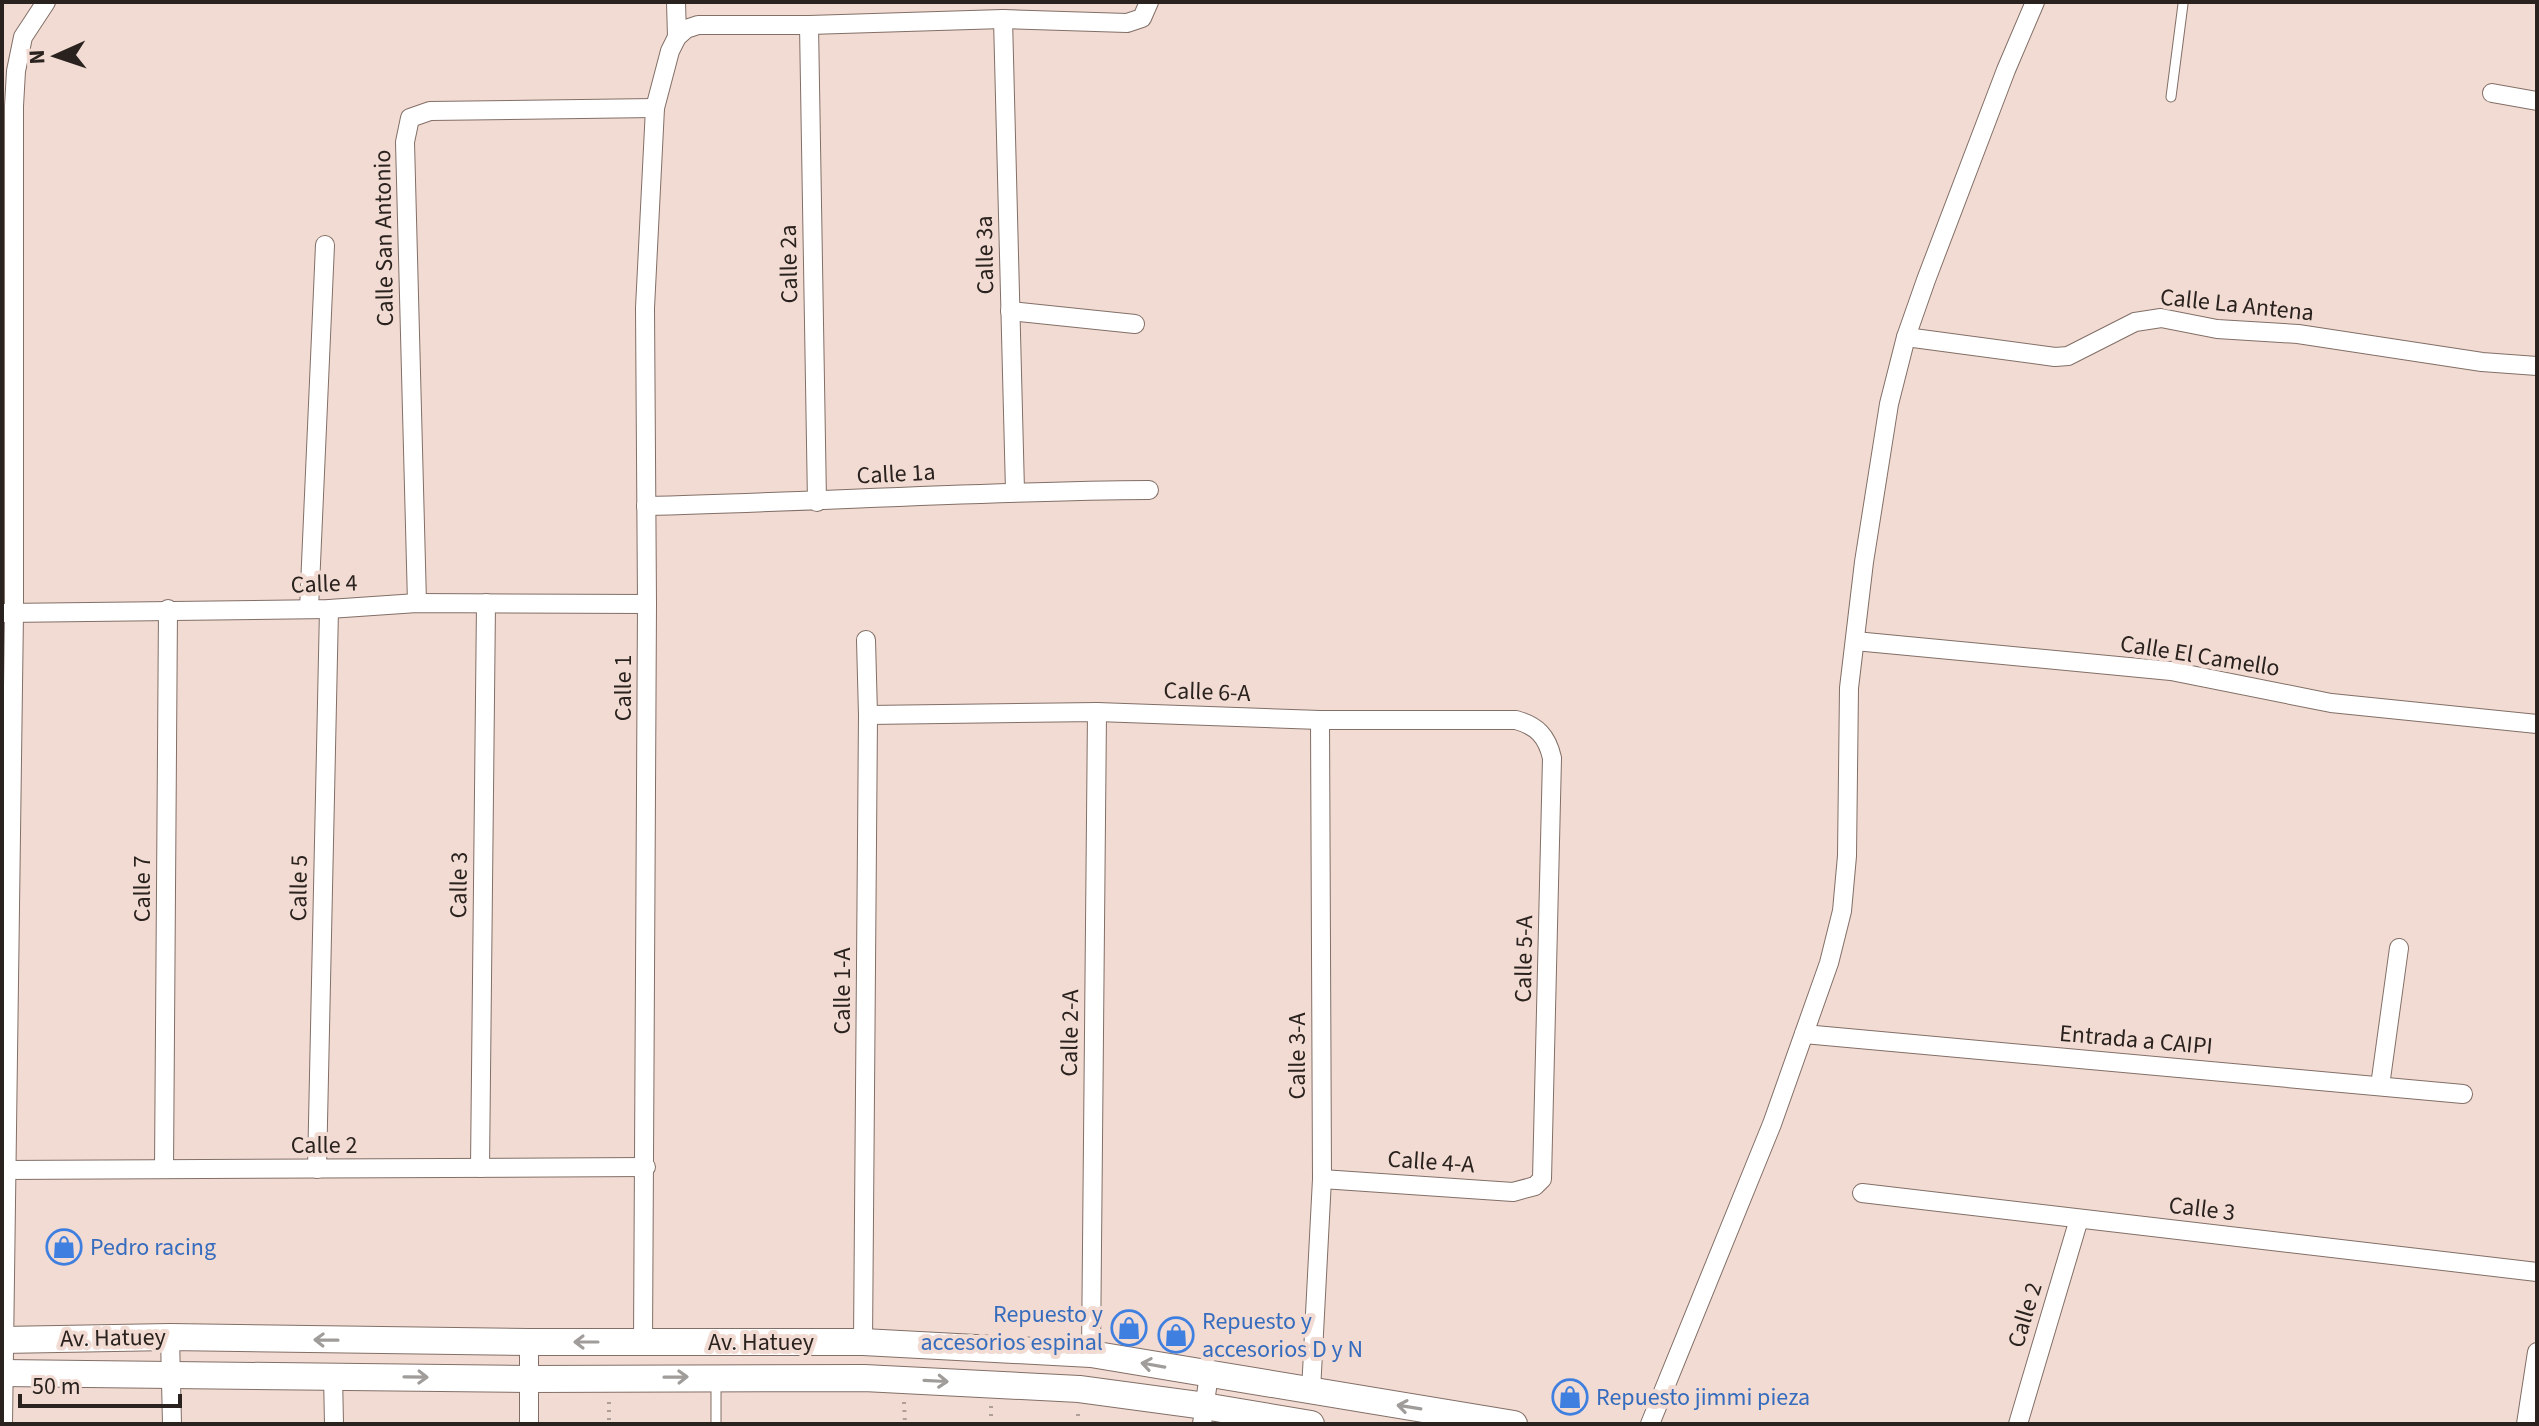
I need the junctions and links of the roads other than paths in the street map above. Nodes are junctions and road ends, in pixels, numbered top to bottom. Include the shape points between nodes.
1 (46, 2) edge
2 (676, 2) edge
3 (940, 2) edge
4 (1149, 2) edge
5 (2035, 2) edge
6 (2183, 4) dead end
7 (1003, 19) junction
8 (940, 21) junction
9 (809, 25) junction
10 (677, 37) junction
11 (2492, 93) dead end
12 (2171, 97) dead end
13 (8, 99) edge
14 (2537, 101) edge
15 (655, 108) junction
16 (8, 202) edge
17 (325, 245) dead end
18 (1010, 311) junction
19 (1135, 324) dead end
20 (1906, 337) junction
21 (2537, 366) edge
22 (1149, 490) dead end
23 (1015, 491) junction
24 (817, 502) junction
25 (646, 506) junction
26 (417, 603) junction
27 (486, 603) junction
28 (647, 604) junction
29 (168, 609) junction
30 (309, 609) junction
31 (329, 609) junction
32 (8, 613) edge
33 (866, 640) dead end
34 (1855, 641) junction
35 (1097, 712) junction
36 (868, 715) junction
37 (1320, 720) junction
38 (2537, 724) edge
39 (1542, 733) joint
40 (2399, 948) dead end
41 (1804, 1034) junction
42 (2380, 1086) junction
43 (2463, 1094) dead end
44 (646, 1167) junction
45 (480, 1168) junction
46 (164, 1169) junction
47 (317, 1169) junction
48 (3, 1170) edge
49 (1322, 1179) junction
50 (1535, 1186) joint
51 (1862, 1193) dead end
52 (2079, 1219) junction
53 (2537, 1272) edge
54 (170, 1337) junction
55 (3, 1340) edge
56 (529, 1342) junction
57 (643, 1342) junction
58 (863, 1342) junction
59 (2537, 1352) edge
60 (1091, 1354) junction
61 (2, 1373) edge
62 (171, 1374) junction
63 (1209, 1374) junction
64 (333, 1375) junction
65 (716, 1377) junction
66 (528, 1379) junction
67 (1311, 1391) junction
68 (1203, 1415) edge
69 (3, 1424) edge
70 (172, 1424) edge
71 (334, 1424) edge
72 (529, 1424) edge
73 (716, 1424) edge
74 (1311, 1424) edge
75 (1514, 1424) edge
76 (1650, 1424) edge
77 (2018, 1424) edge
78 (2526, 1424) edge

1 - 13 street via 23,37
2 - 10 street
3 - 8 street
4 - 7 street via 1142,18 1127,23
5 - 20 street
6 - 12 lane
7 - 8 street
7 - 18 street, Calle 3a
8 - 9 street
9 - 10 street via 698,25
9 - 24 street, Calle 2a
10 - 15 street, Calle 1
11 - 14 street
13 - 16 street
15 - 25 street, Calle 1 via 645,308
15 - 26 street, Calle San Antonio via 430,111 410,118 405,142
16 - 32 street
17 - 30 street
18 - 19 street
18 - 23 street, Calle 3a
20 - 21 street, Calle La Antena via 2055,357 2068,356 2135,322 2161,318
20 - 34 street via 1889,404
22 - 23 street, Calle 1a
23 - 24 street, Calle 1a
24 - 25 street, Calle 1a
25 - 28 street, Calle 1
26 - 27 street, Calle 4
26 - 31 street, Calle 4
27 - 28 street, Calle 4
27 - 45 street, Calle 3
28 - 44 street, Calle 1
29 - 30 street, Calle 4
29 - 32 street, Calle 4
29 - 46 street, Calle 7
30 - 31 street, Calle 4
31 - 47 street, Calle 5
32 - 48 street
33 - 36 street, Calle 1-A
34 - 38 street, Calle El Camello via 2171,671 2331,703
34 - 41 street via 1842,911
35 - 36 street, Calle 6-A
35 - 37 street, Calle 6-A
35 - 60 street, Calle 2-A
36 - 58 street, Calle 1-A
37 - 39 street, Calle 6-A via 1516,720
37 - 49 street, Calle 3-A
39 - 50 street, Calle 5-A via 1552,758 1543,1165 1542,1179
40 - 42 street
41 - 42 street, Entrada a CAIPI
41 - 76 street
42 - 43 street, Entrada a CAIPI
44 - 45 street, Calle 2
44 - 57 street, Calle 1
45 - 47 street, Calle 2
46 - 47 street, Calle 2
46 - 48 street, Calle 2
48 - 55 street
49 - 50 street, Calle 4-A via 1513,1192
49 - 67 street, Calle 3-A
51 - 52 street, Calle 3
52 - 53 street, Calle 3
52 - 77 street, Calle 2
54 - 55 main road, Av. Hatuey
56 -> 54 main road, Av. Hatuey
54 - 62 street
55 - 61 street
57 -> 56 main road, Av. Hatuey
56 - 66 street
57 - 58 main road, Av. Hatuey
58 - 60 main road, Av. Hatuey
59 - 78 street
63 -> 60 main road, Av. Hatuey
61 - 62 main road, Av. Hatuey
61 - 69 street
62 - 64 main road, Av. Hatuey
62 - 70 street
63 - 67 main road, Av. Hatuey
63 - 68 street
64 -> 66 main road, Av. Hatuey
64 - 71 street
66 -> 65 main road, Av. Hatuey
65 -> 68 main road, Av. Hatuey via 1079,1389
65 - 73 lane
66 - 72 street
75 -> 67 main road, Av. Hatuey
68 - 74 main road, Av. Hatuey

